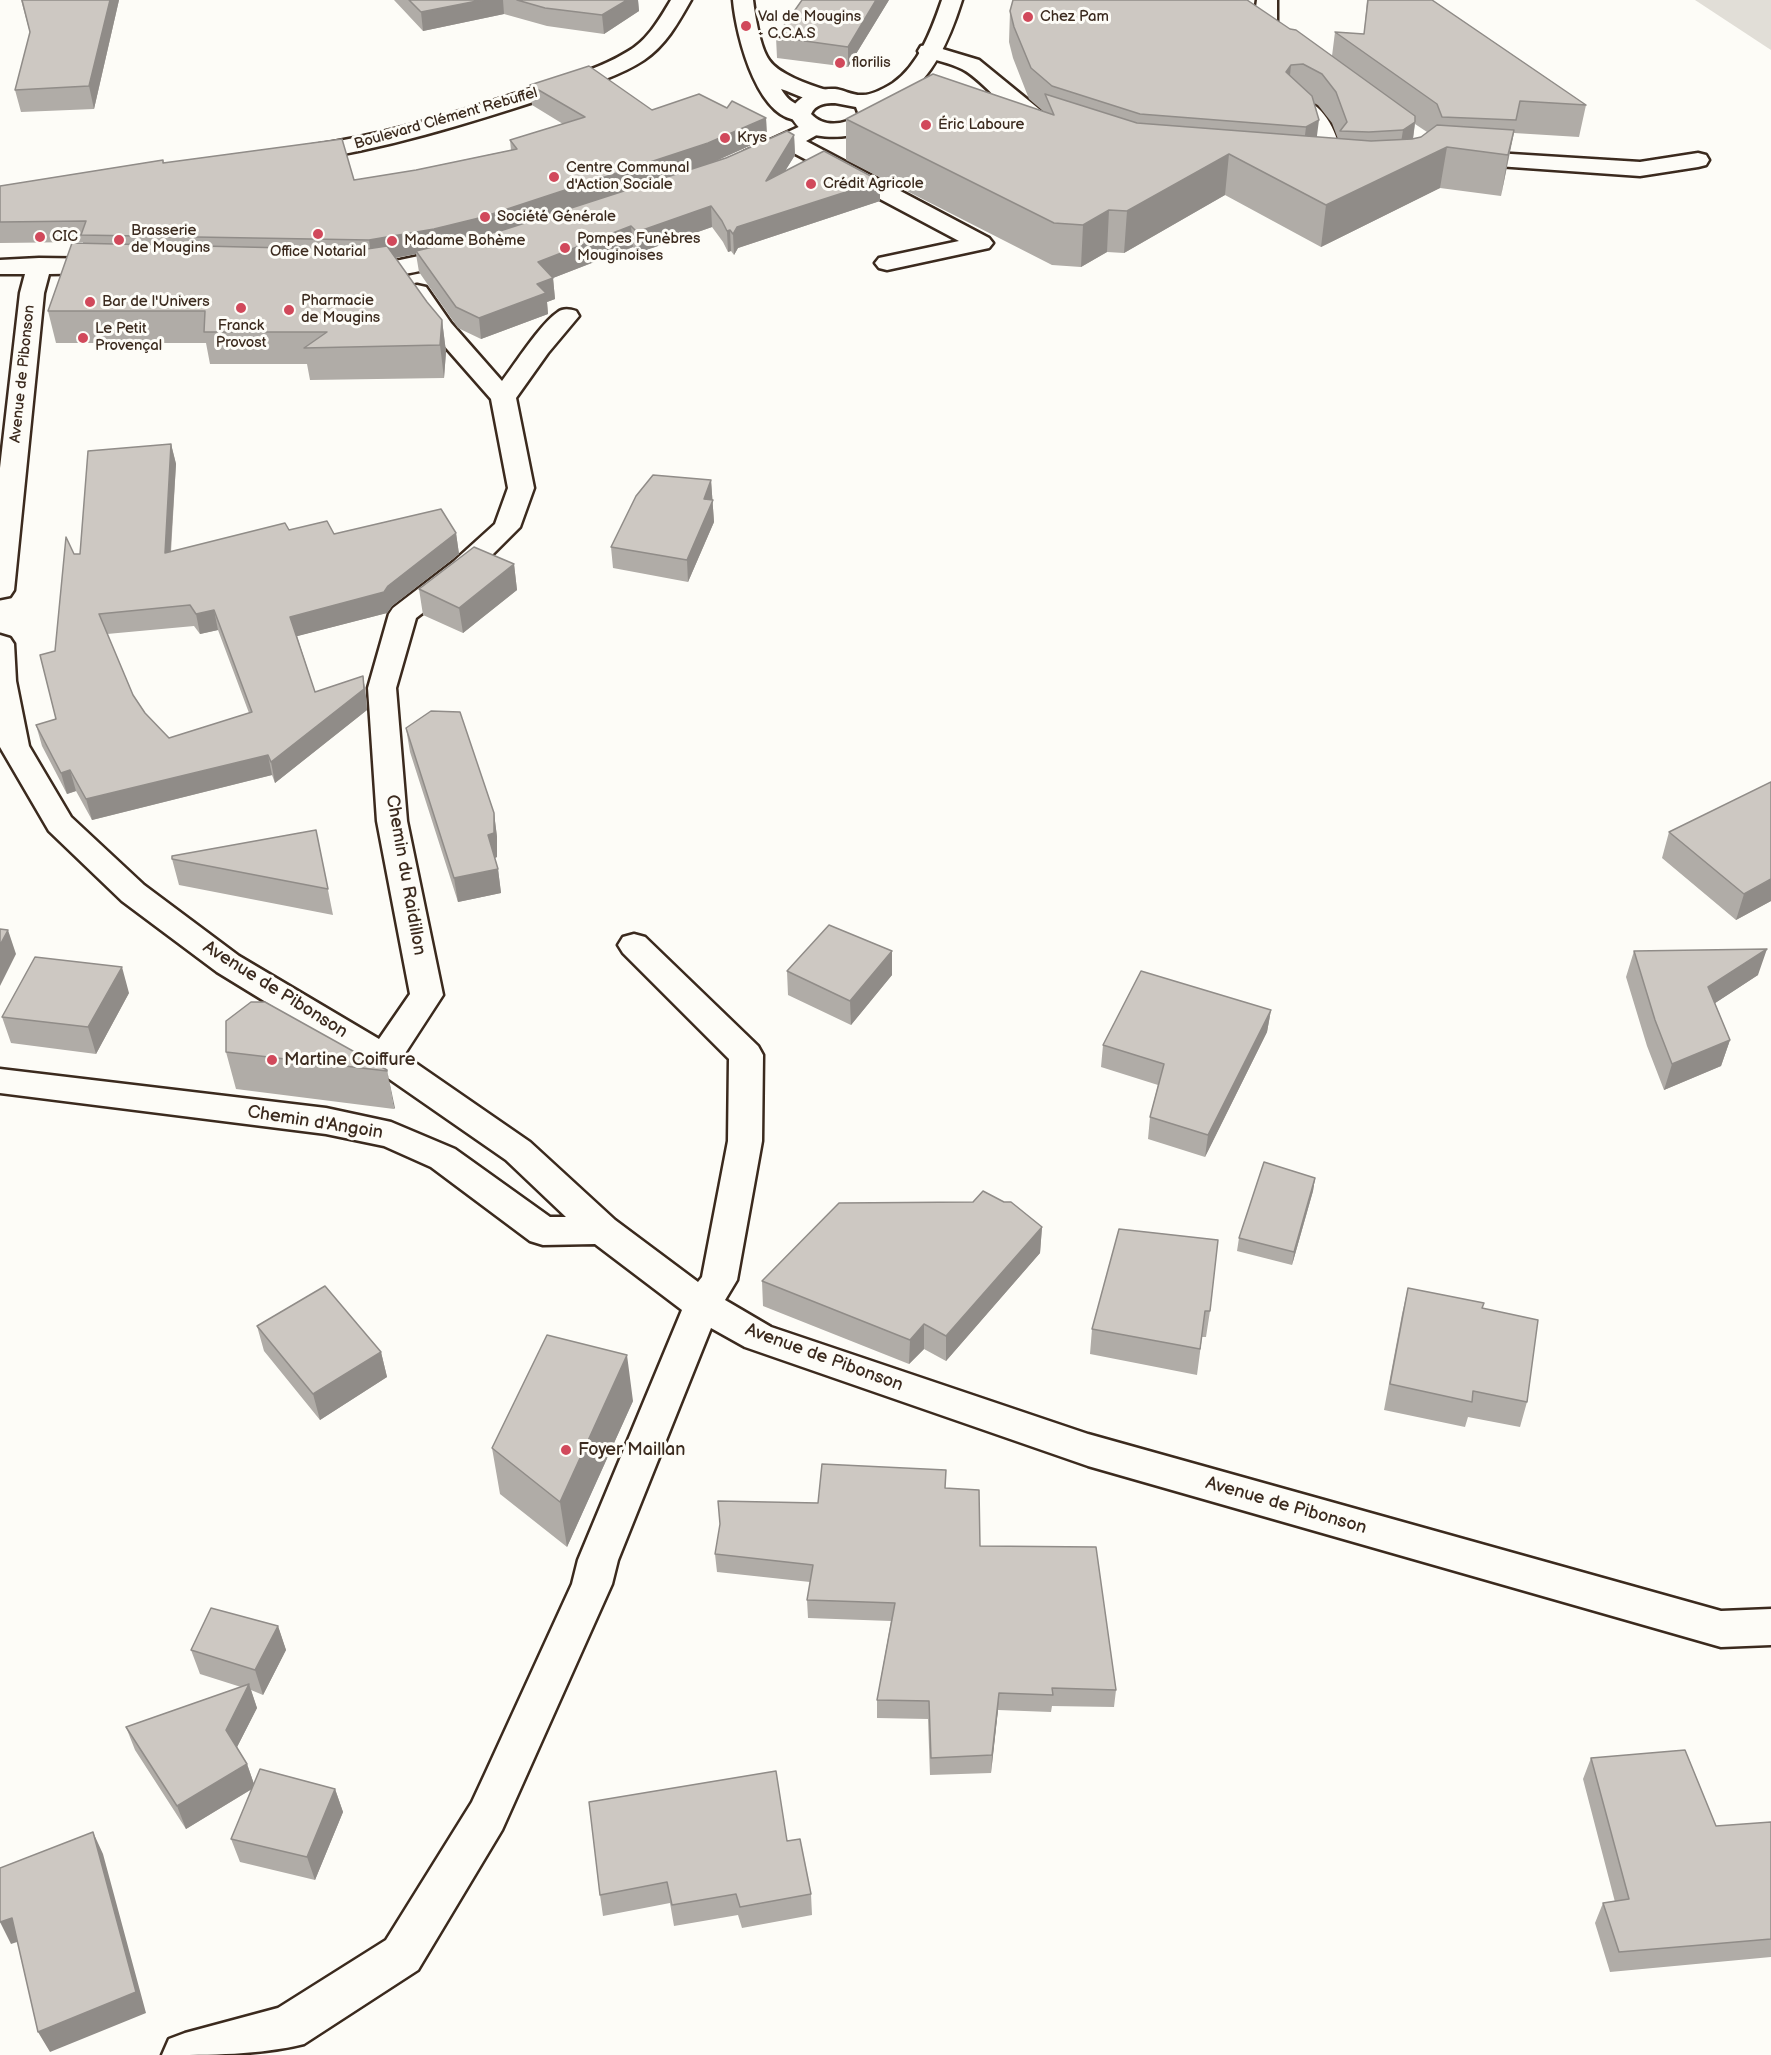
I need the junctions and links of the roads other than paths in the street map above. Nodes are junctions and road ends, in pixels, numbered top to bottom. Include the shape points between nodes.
1 (681, 0) edge
2 (744, 0) edge
3 (952, 0) edge
4 (1267, 0) edge
5 (929, 51) junction
6 (1303, 56) edge
7 (762, 66) junction
8 (824, 97) junction
9 (863, 102) junction
10 (1296, 104) edge
11 (807, 121) junction
12 (1072, 135) edge
13 (789, 141) junction
14 (280, 157) edge
15 (1447, 157) edge
16 (1698, 160) dead end
17 (727, 167) edge
18 (1341, 172) edge
19 (483, 248) edge
20 (887, 263) dead end
21 (39, 265) junction
22 (0, 267) edge
23 (132, 267) edge
24 (400, 267) junction
25 (335, 271) edge
26 (567, 316) dead end
27 (503, 398) junction
28 (9, 410) edge
29 (0, 590) edge
30 (0, 644) edge
31 (634, 945) dead end
32 (384, 1058) junction
33 (0, 1081) edge
34 (602, 1230) junction
35 (702, 1305) junction
36 (1771, 1627) edge
37 (185, 2055) edge

1 - 14 street, Boulevard Clément Rebuffel via 663,32 636,56 595,75 459,119 358,146
2 - 7 street via 746,26
3 - 5 street
4 - 6 street via 1266,29
5 - 9 street via 900,88
5 - 12 street via 971,65 1041,124
7 - 8 street via 786,83
7 - 11 street via 772,93 784,108
8 - 9 street via 846,96
8 - 11 street via 806,103
9 - 11 street via 871,112 870,117 857,127 835,130
10 - 18 street via 1325,129 1330,154 1298,168
11 - 13 street
13 - 17 street
13 - 20 street via 981,243
15 - 16 street via 1640,169
19 - 24 street
21 - 22 street
21 - 23 street
21 - 28 street, Avenue de Pibonson
24 - 25 street
24 - 27 street, Chemin du Raidillon via 442,328
26 - 27 street
27 - 32 street, Chemin du Raidillon via 521,488 507,527 463,568 403,614 382,688 392,821 427,995
28 - 29 street, Avenue de Pibonson
30 - 32 street, Avenue de Pibonson via 2,681 14,746 60,824 133,893 228,964
31 - 35 street via 746,1055 745,1141 719,1280
32 - 34 street, Avenue de Pibonson via 518,1151
33 - 34 street, Chemin d'Angoin via 326,1121 391,1135 443,1158 543,1231
34 - 35 street, Avenue de Pibonson
35 - 36 street, Avenue de Pibonson via 758,1337 1088,1450 1721,1629
35 - 37 street via 598,1560 592,1584 514,1757 486,1816 402,1954 288,2028

